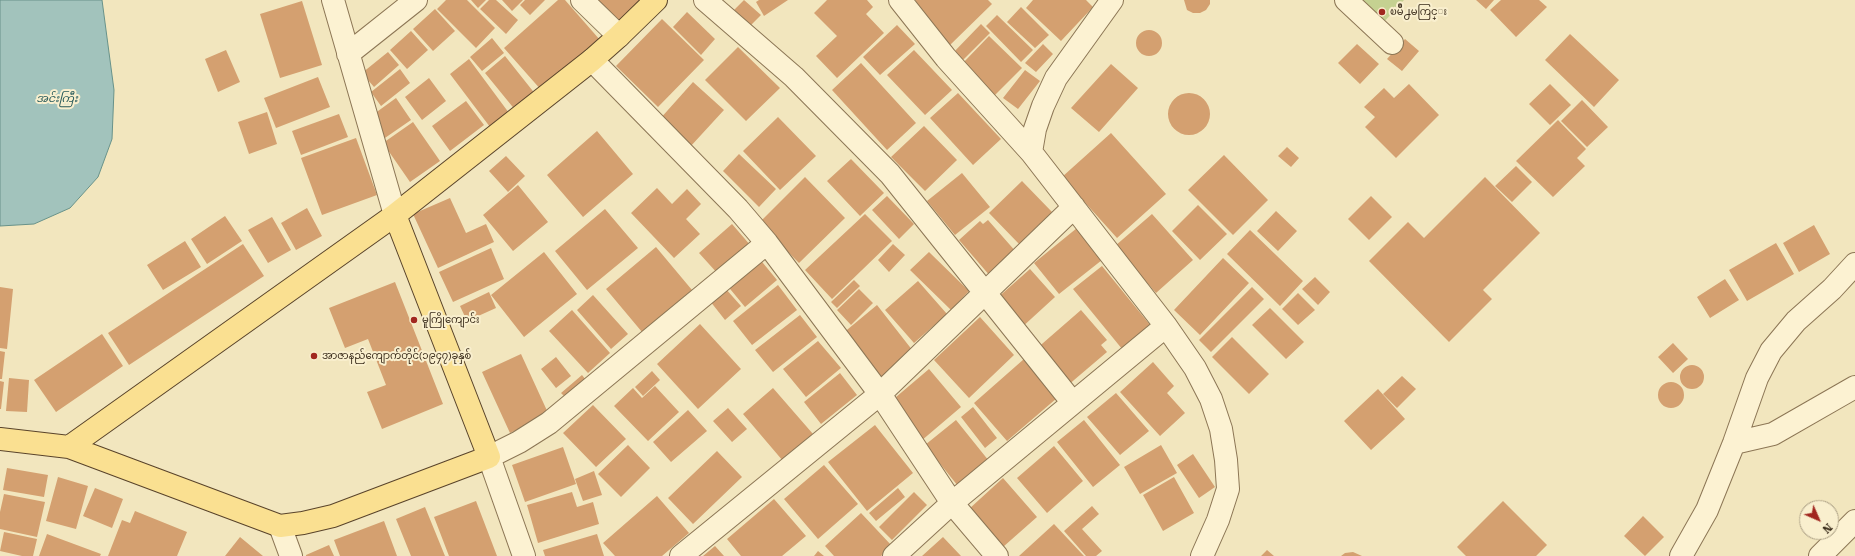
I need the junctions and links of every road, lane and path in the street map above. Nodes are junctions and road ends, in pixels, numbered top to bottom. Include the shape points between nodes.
1 (333, 0) edge
2 (416, 0) edge
3 (582, 0) edge
4 (656, 0) edge
5 (704, 0) edge
6 (900, 0) edge
7 (1112, 0) edge
8 (1346, 0) edge
9 (619, 36) junction
10 (1392, 43) dead end
11 (348, 54) junction
12 (592, 60) junction
13 (1031, 152) junction
14 (1074, 207) junction
15 (395, 215) junction
16 (767, 243) junction
17 (1855, 264) edge
18 (985, 293) junction
19 (1166, 326) junction
20 (1855, 387) edge
21 (880, 394) junction
22 (1073, 403) junction
23 (0, 439) edge
24 (1734, 442) junction
25 (69, 447) junction
26 (489, 457) junction
27 (952, 503) junction
28 (1855, 521) edge
29 (280, 526) junction
30 (291, 556) edge
31 (524, 556) edge
32 (681, 556) edge
33 (894, 556) edge
34 (997, 556) edge
35 (1202, 556) edge
36 (1681, 556) edge
37 (1820, 556) edge

1 - 11 street
2 - 11 street
3 - 9 street
4 - 9 main road
5 - 18 street via 794,77 890,174
6 - 13 street via 946,58
7 - 13 street via 1056,78 1035,129
8 - 10 street
9 - 12 main road
11 - 15 street
12 - 15 main road
12 - 16 street via 738,209
13 - 14 street
14 - 18 street
14 - 19 street
15 - 25 main road
15 - 26 main road
16 - 21 street
16 - 26 street via 549,423
17 - 24 street via 1796,321 1771,351 1756,378
18 - 21 street
18 - 22 street
19 - 22 street
19 - 35 street via 1195,368 1211,399 1226,460 1228,489
20 - 24 street via 1773,434
21 - 27 street
21 - 32 street
22 - 27 street
23 - 25 main road
24 - 36 street via 1707,510
25 - 29 main road
26 - 29 main road via 333,516
26 - 31 street
27 - 33 street
27 - 34 street
28 - 37 street
29 - 30 street

